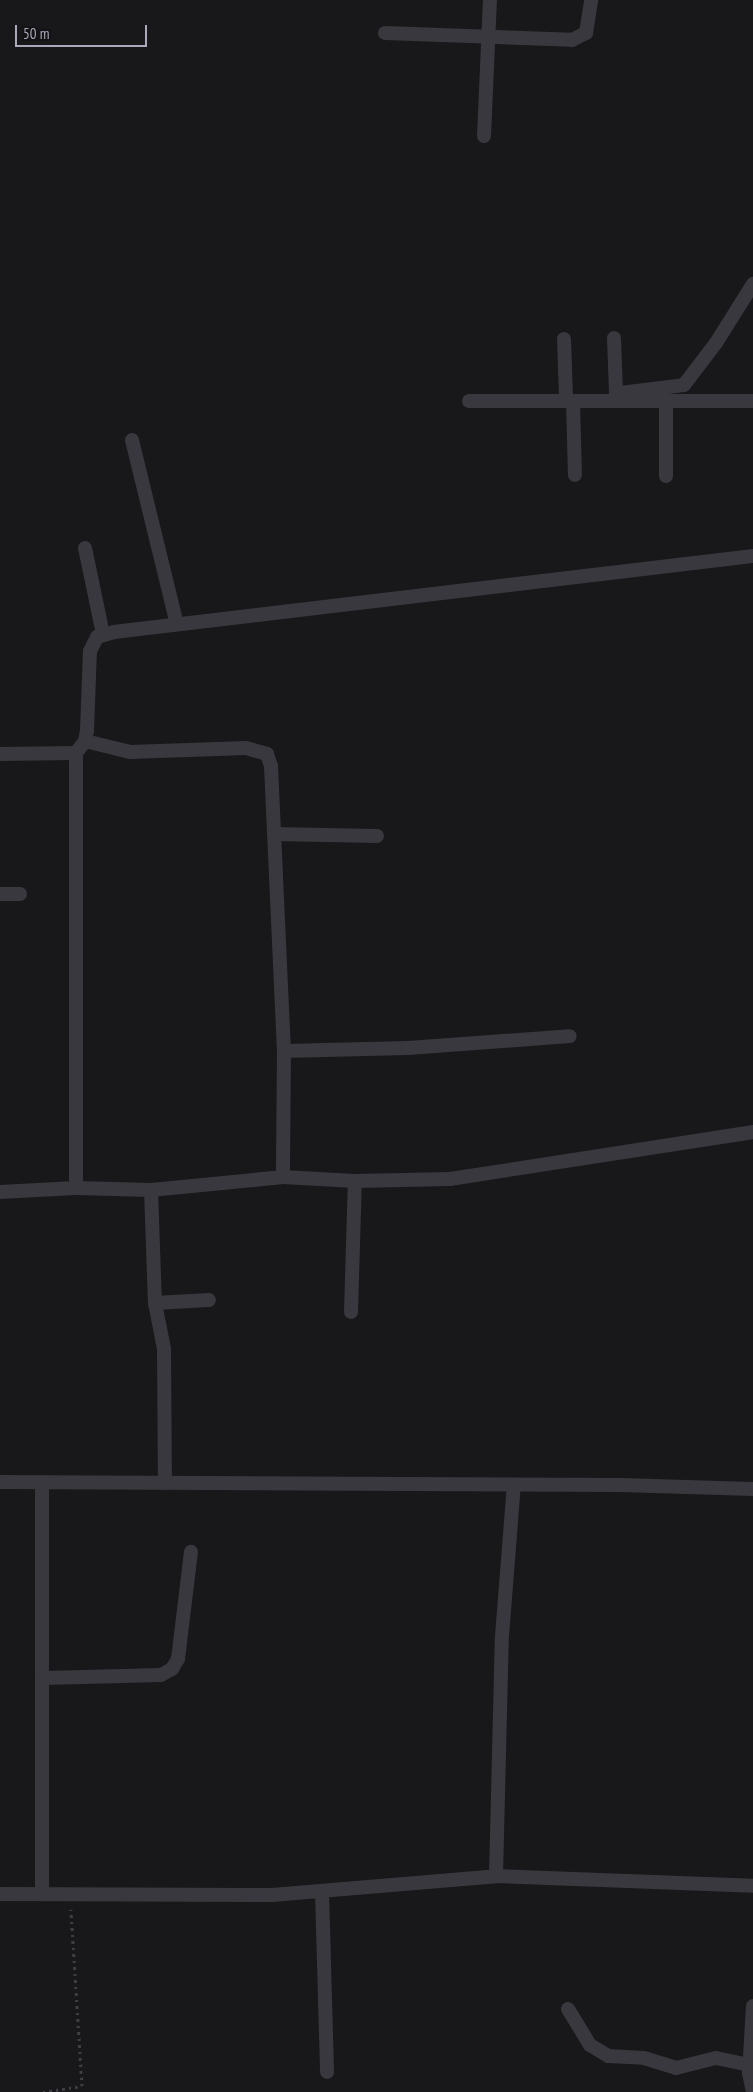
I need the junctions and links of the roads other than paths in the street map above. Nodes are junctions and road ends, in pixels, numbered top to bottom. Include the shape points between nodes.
1 (490, 0) edge
2 (591, 0) edge
3 (384, 33) dead end
4 (487, 38) junction
5 (484, 136) dead end
6 (753, 284) edge
7 (614, 338) dead end
8 (564, 339) dead end
9 (616, 393) junction
10 (570, 398) junction
11 (469, 401) dead end
12 (666, 401) junction
13 (753, 401) edge
14 (132, 440) dead end
15 (575, 475) dead end
16 (666, 476) dead end
17 (85, 548) dead end
18 (753, 556) edge
19 (177, 624) junction
20 (102, 634) junction
21 (85, 741) junction
22 (76, 753) junction
23 (0, 754) edge
24 (274, 834) junction
25 (377, 836) dead end
26 (0, 894) edge
27 (20, 894) dead end
28 (570, 1036) dead end
29 (284, 1051) junction
30 (753, 1132) edge
31 (283, 1177) junction
32 (355, 1182) junction
33 (76, 1188) junction
34 (151, 1190) junction
35 (0, 1192) edge
36 (209, 1300) dead end
37 (155, 1303) junction
38 (351, 1312) dead end
39 (0, 1482) edge
40 (42, 1483) junction
41 (165, 1483) junction
42 (514, 1485) junction
43 (753, 1489) edge
44 (192, 1552) dead end
45 (44, 1678) junction
46 (496, 1876) junction
47 (753, 1886) edge
48 (322, 1891) junction
49 (0, 1894) edge
50 (42, 1894) junction
51 (753, 2006) edge
52 (568, 2009) dead end
53 (750, 2070) edge
54 (327, 2072) dead end
55 (753, 2092) edge

1 - 4 street
2 - 4 street via 586,33 581,38
3 - 4 street
4 - 5 street
6 - 9 street via 716,343 684,385
7 - 9 street
8 - 10 street
9 - 10 street
10 - 11 street via 528,402
10 - 12 street
10 - 15 street
12 - 13 street
12 - 16 street
14 - 19 street
17 - 20 street
18 - 19 street
19 - 20 street
20 - 21 street via 92,642 90,651
21 - 22 street
21 - 24 street via 130,752 246,748 267,754 271,766
22 - 23 street
22 - 33 street
24 - 25 street
24 - 29 street
26 - 27 street
28 - 29 street via 408,1048
29 - 31 street
30 - 32 street via 450,1179
31 - 32 street
31 - 34 street
32 - 38 street
33 - 34 street
33 - 35 street
34 - 37 street
36 - 37 street
37 - 41 street via 164,1349
39 - 40 street
40 - 41 street
40 - 45 street
41 - 42 street
42 - 43 street
42 - 46 street via 502,1636
44 - 45 street via 178,1659 172,1669 161,1674
45 - 50 street
46 - 47 street
46 - 48 street
48 - 50 street via 272,1895
48 - 54 street
49 - 50 street
51 - 53 street
52 - 53 street via 590,2045 608,2056 644,2058 676,2068 716,2058
53 - 55 street

